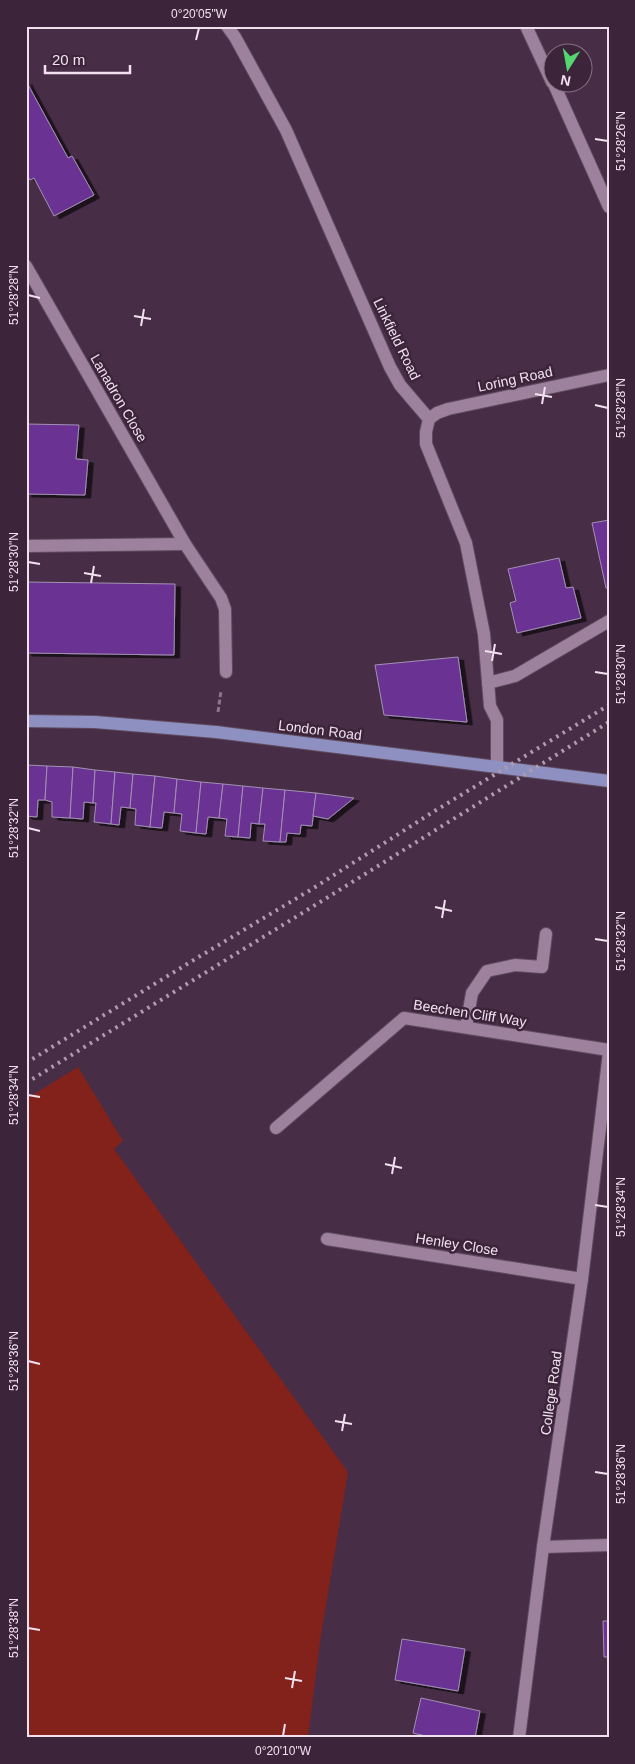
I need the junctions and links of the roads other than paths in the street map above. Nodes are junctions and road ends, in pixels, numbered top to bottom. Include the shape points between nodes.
1 (228, 26) edge
2 (526, 26) edge
3 (542, 59) edge
4 (557, 92) edge
5 (609, 207) edge
6 (26, 266) edge
7 (609, 375) edge
8 (429, 419) junction
9 (185, 544) junction
10 (26, 546) edge
11 (609, 621) edge
12 (226, 672) road end
13 (488, 683) junction
14 (26, 721) edge
15 (497, 766) junction
16 (609, 781) edge
17 (546, 934) dead end
18 (466, 1027) junction
19 (609, 1051) edge
20 (276, 1128) dead end
21 (326, 1239) dead end
22 (582, 1279) junction
23 (609, 1545) edge
24 (544, 1547) junction
25 (519, 1738) edge

1 - 8 street, Linkfield Road via 286,130 400,385
2 - 3 street
4 - 5 street
6 - 9 street, Lanadron Close
7 - 8 street, Loring Road via 448,409
8 - 13 street via 426,444 466,543 484,634
9 - 10 street
9 - 12 street, Lanadron Close via 225,609
11 - 13 street via 515,676
13 - 15 street via 490,706 497,720
14 - 15 main road, London Road via 95,722 216,732
15 - 16 main road, London Road
17 - 18 street via 542,967 515,965 487,971 472,993
18 - 19 street, Beechen Cliff Way
18 - 20 street, Beechen Cliff Way via 404,1018
19 - 22 street, College Road
21 - 22 street, Henley Close
22 - 24 street, College Road
23 - 24 street
24 - 25 street, College Road

